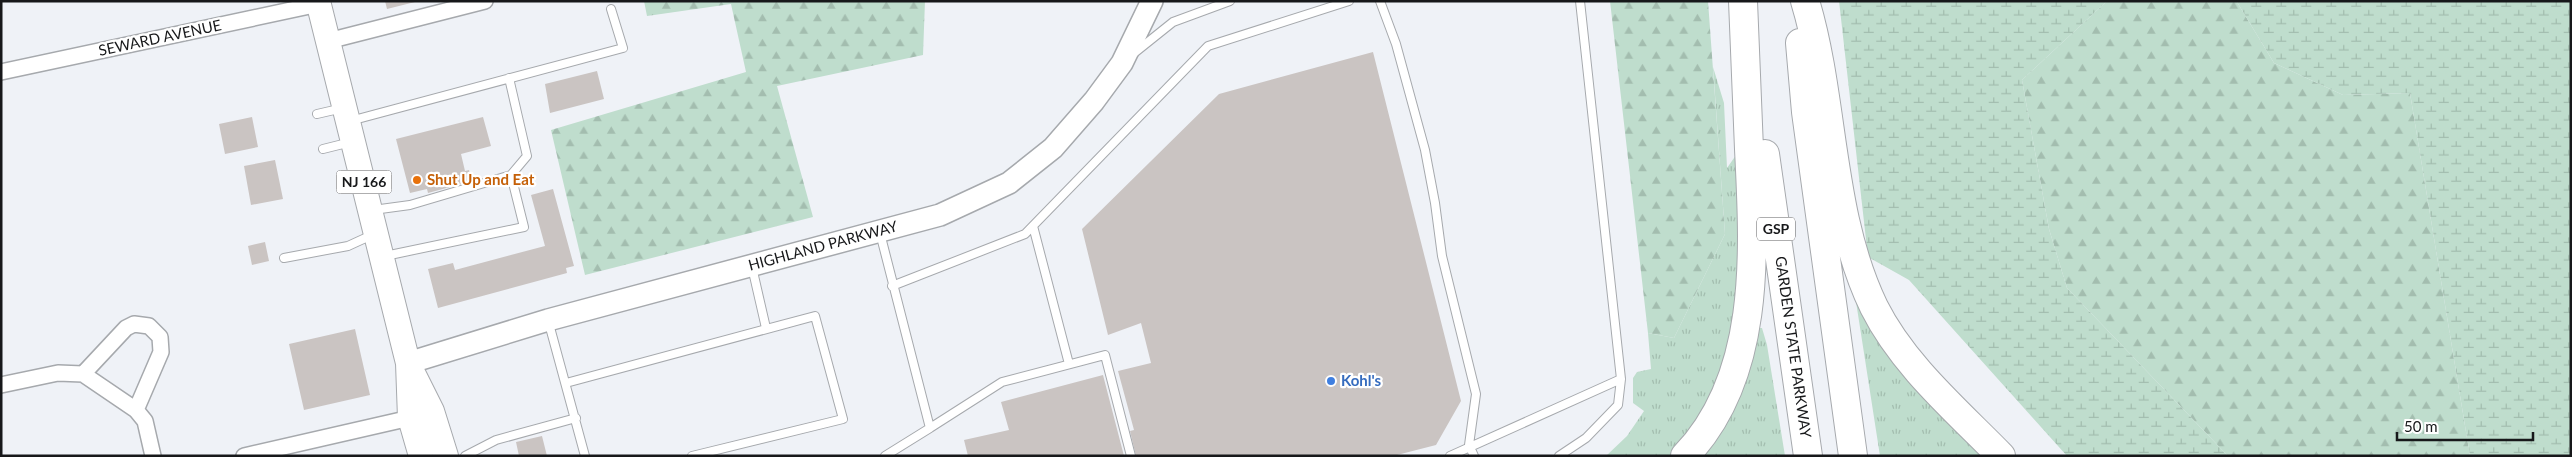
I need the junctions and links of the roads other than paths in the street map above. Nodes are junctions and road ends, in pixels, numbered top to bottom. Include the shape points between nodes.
1 (485, 1) edge
2 (1152, 1) edge
3 (1230, 1) edge
4 (1349, 1) edge
5 (1380, 1) edge
6 (1580, 1) edge
7 (1744, 1) edge
8 (1798, 1) edge
9 (1804, 1) edge
10 (318, 3) edge
11 (456, 5) edge
12 (612, 9) dead end
13 (328, 41) junction
14 (1122, 62) junction
15 (1, 72) edge
16 (509, 78) junction
17 (317, 114) dead end
18 (349, 123) junction
19 (323, 149) dead end
20 (511, 175) junction
21 (371, 210) junction
22 (1033, 226) junction
23 (880, 233) junction
24 (377, 234) junction
25 (383, 256) junction
26 (284, 258) dead end
27 (752, 265) junction
28 (892, 286) junction
29 (548, 320) junction
30 (766, 328) junction
31 (408, 363) junction
32 (1068, 364) junction
33 (83, 374) junction
34 (1621, 379) junction
35 (566, 383) junction
36 (1, 385) edge
37 (136, 410) junction
38 (410, 418) junction
39 (576, 418) junction
40 (930, 428) junction
41 (1469, 445) junction
42 (153, 456) edge
43 (244, 456) edge
44 (421, 456) edge
45 (446, 456) edge
46 (465, 456) edge
47 (585, 456) edge
48 (692, 456) edge
49 (885, 456) edge
50 (1131, 456) edge
51 (1450, 456) edge
52 (1474, 456) edge
53 (1559, 456) edge
54 (1685, 456) edge
55 (1808, 456) edge
56 (1853, 456) edge
57 (2002, 456) edge

1 - 11 street
2 - 14 street, HIGHLAND PARKWAY
3 - 14 lane via 1173,22
4 - 22 lane via 1208,46
5 - 41 lane via 1396,44 1424,150 1436,203 1442,256 1476,394
6 - 34 lane
7 - 54 highway via 1753,230 1749,293 1739,351 1729,384 1707,428
7 - 55 highway, GARDEN STATE PARKWAY / GSP
8 - 56 highway via 1806,112
9 - 57 highway via 1822,74 1846,219 1868,292 1889,332 1909,359
10 - 13 main road, NJ 166
10 - 15 street, SEWARD AVENUE
11 - 13 street
12 - 16 lane via 623,48
13 - 18 main road, NJ 166
14 - 23 street, HIGHLAND PARKWAY via 1094,101 1053,148 1009,183 940,215
16 - 18 lane
16 - 20 lane via 528,156
17 - 18 lane
18 - 19 lane
18 - 21 main road, NJ 166
20 - 21 lane via 410,205
20 - 25 lane via 524,227
21 - 24 main road, NJ 166
22 - 28 lane via 1025,234
22 - 32 lane
23 - 27 street, HIGHLAND PARKWAY
23 - 28 lane
24 - 25 main road, NJ 166
24 - 26 lane via 348,246
25 - 31 main road, NJ 166
27 - 29 street, HIGHLAND PARKWAY
27 - 30 lane
28 - 40 lane
29 - 31 street, HIGHLAND PARKWAY
29 - 35 lane
30 - 35 lane
30 - 48 lane via 815,316 843,419
31 - 38 main road, NJ 166
31 - 45 main road, NJ 166 via 432,411
32 - 40 lane via 1002,382
32 - 50 lane via 1105,356
33 - 36 street via 58,373
33 - 37 street
33 - 37 street via 126,328 141,324 149,326 160,337 161,352
34 - 41 lane
34 - 53 lane via 1618,405 1586,438
35 - 39 lane
37 - 42 street via 145,421
38 - 43 street via 304,437
38 - 44 main road, NJ 166
39 - 46 lane via 496,440
39 - 47 lane
40 - 49 lane
41 - 51 lane
41 - 52 lane

